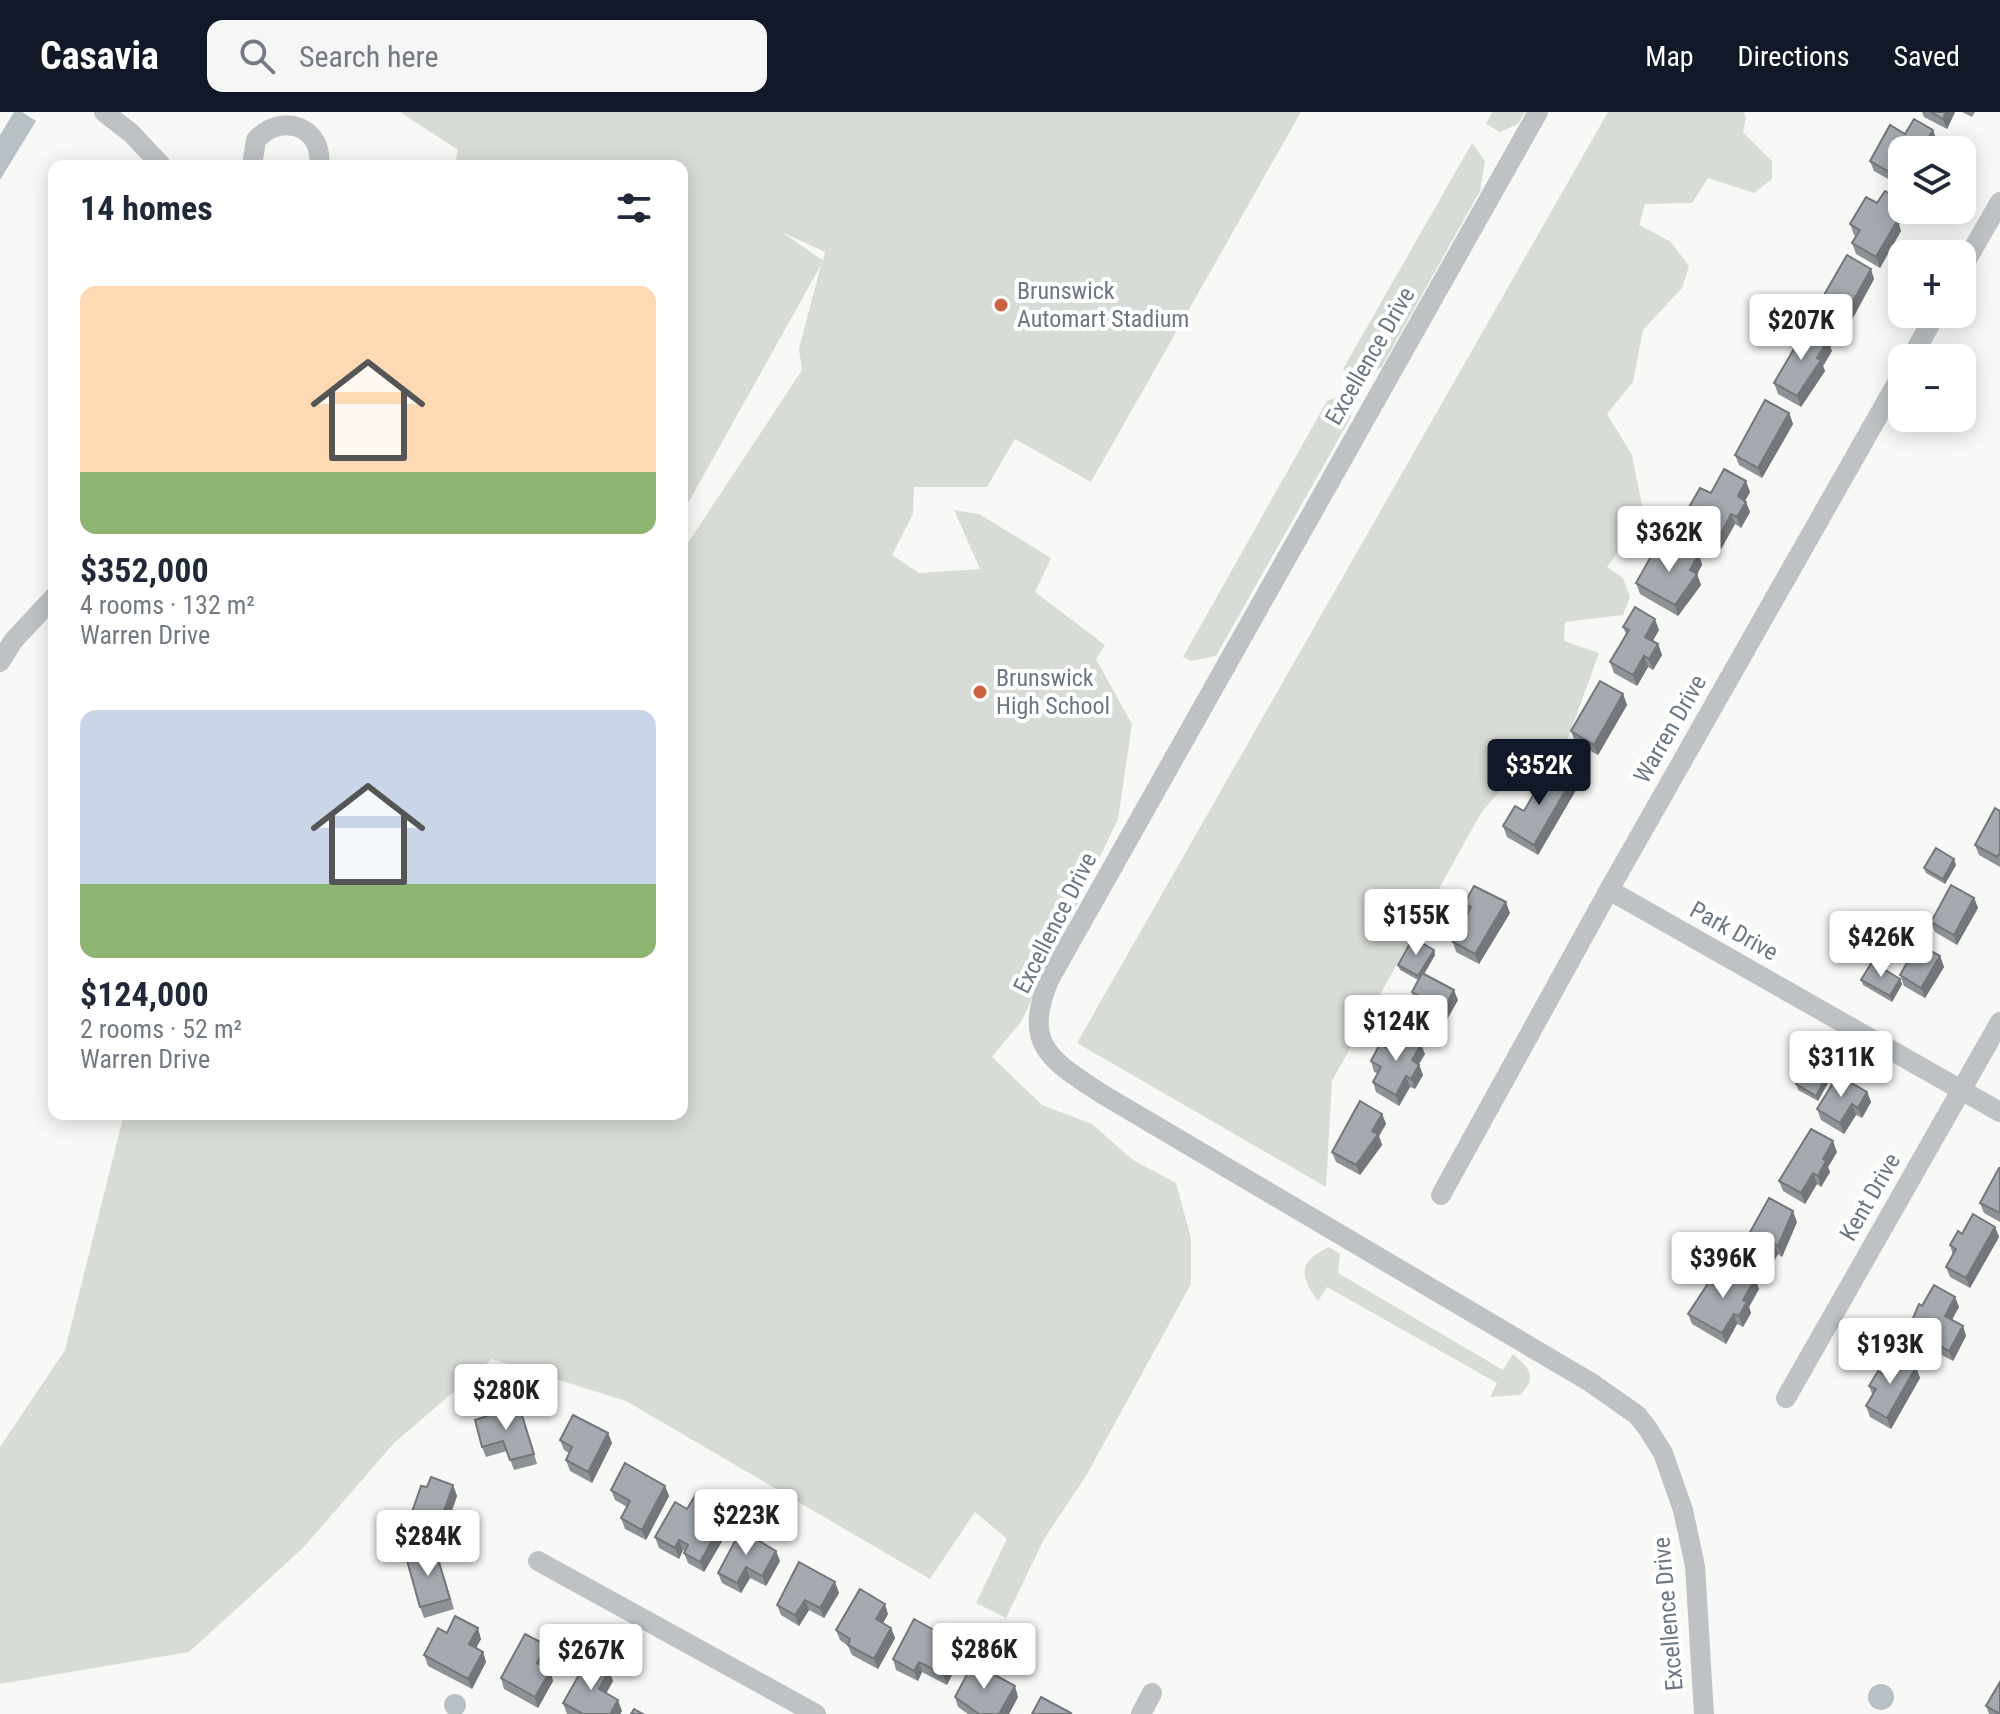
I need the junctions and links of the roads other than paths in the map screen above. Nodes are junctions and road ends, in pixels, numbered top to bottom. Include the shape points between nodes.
1 (104, 112) edge
2 (1538, 112) edge
3 (156, 160) edge
4 (253, 160) edge
5 (319, 160) edge
6 (2000, 202) edge
7 (1976, 244) edge
8 (1888, 399) edge
9 (48, 603) edge
10 (0, 662) edge
11 (1609, 890) junction
12 (2000, 1022) edge
13 (1962, 1089) junction
14 (2000, 1112) edge
15 (1441, 1195) dead end
16 (1786, 1398) dead end
17 (538, 1561) dead end
18 (1152, 1693) dead end
19 (816, 1714) edge
20 (1141, 1714) edge
21 (1704, 1714) edge

1 - 3 street
2 - 21 street, Excellence Drive via 1049,980 1036,1023 1052,1057 1102,1094 1590,1382 1637,1415 1663,1453 1692,1547
4 - 5 street via 263,131 283,123 312,135
6 - 7 street
8 - 11 street, Warren Drive
9 - 10 street
11 - 13 street, Park Drive
11 - 15 street, Warren Drive
12 - 13 street, Kent Drive
13 - 14 street, Park Drive
13 - 16 street, Kent Drive
17 - 19 street
18 - 20 street

